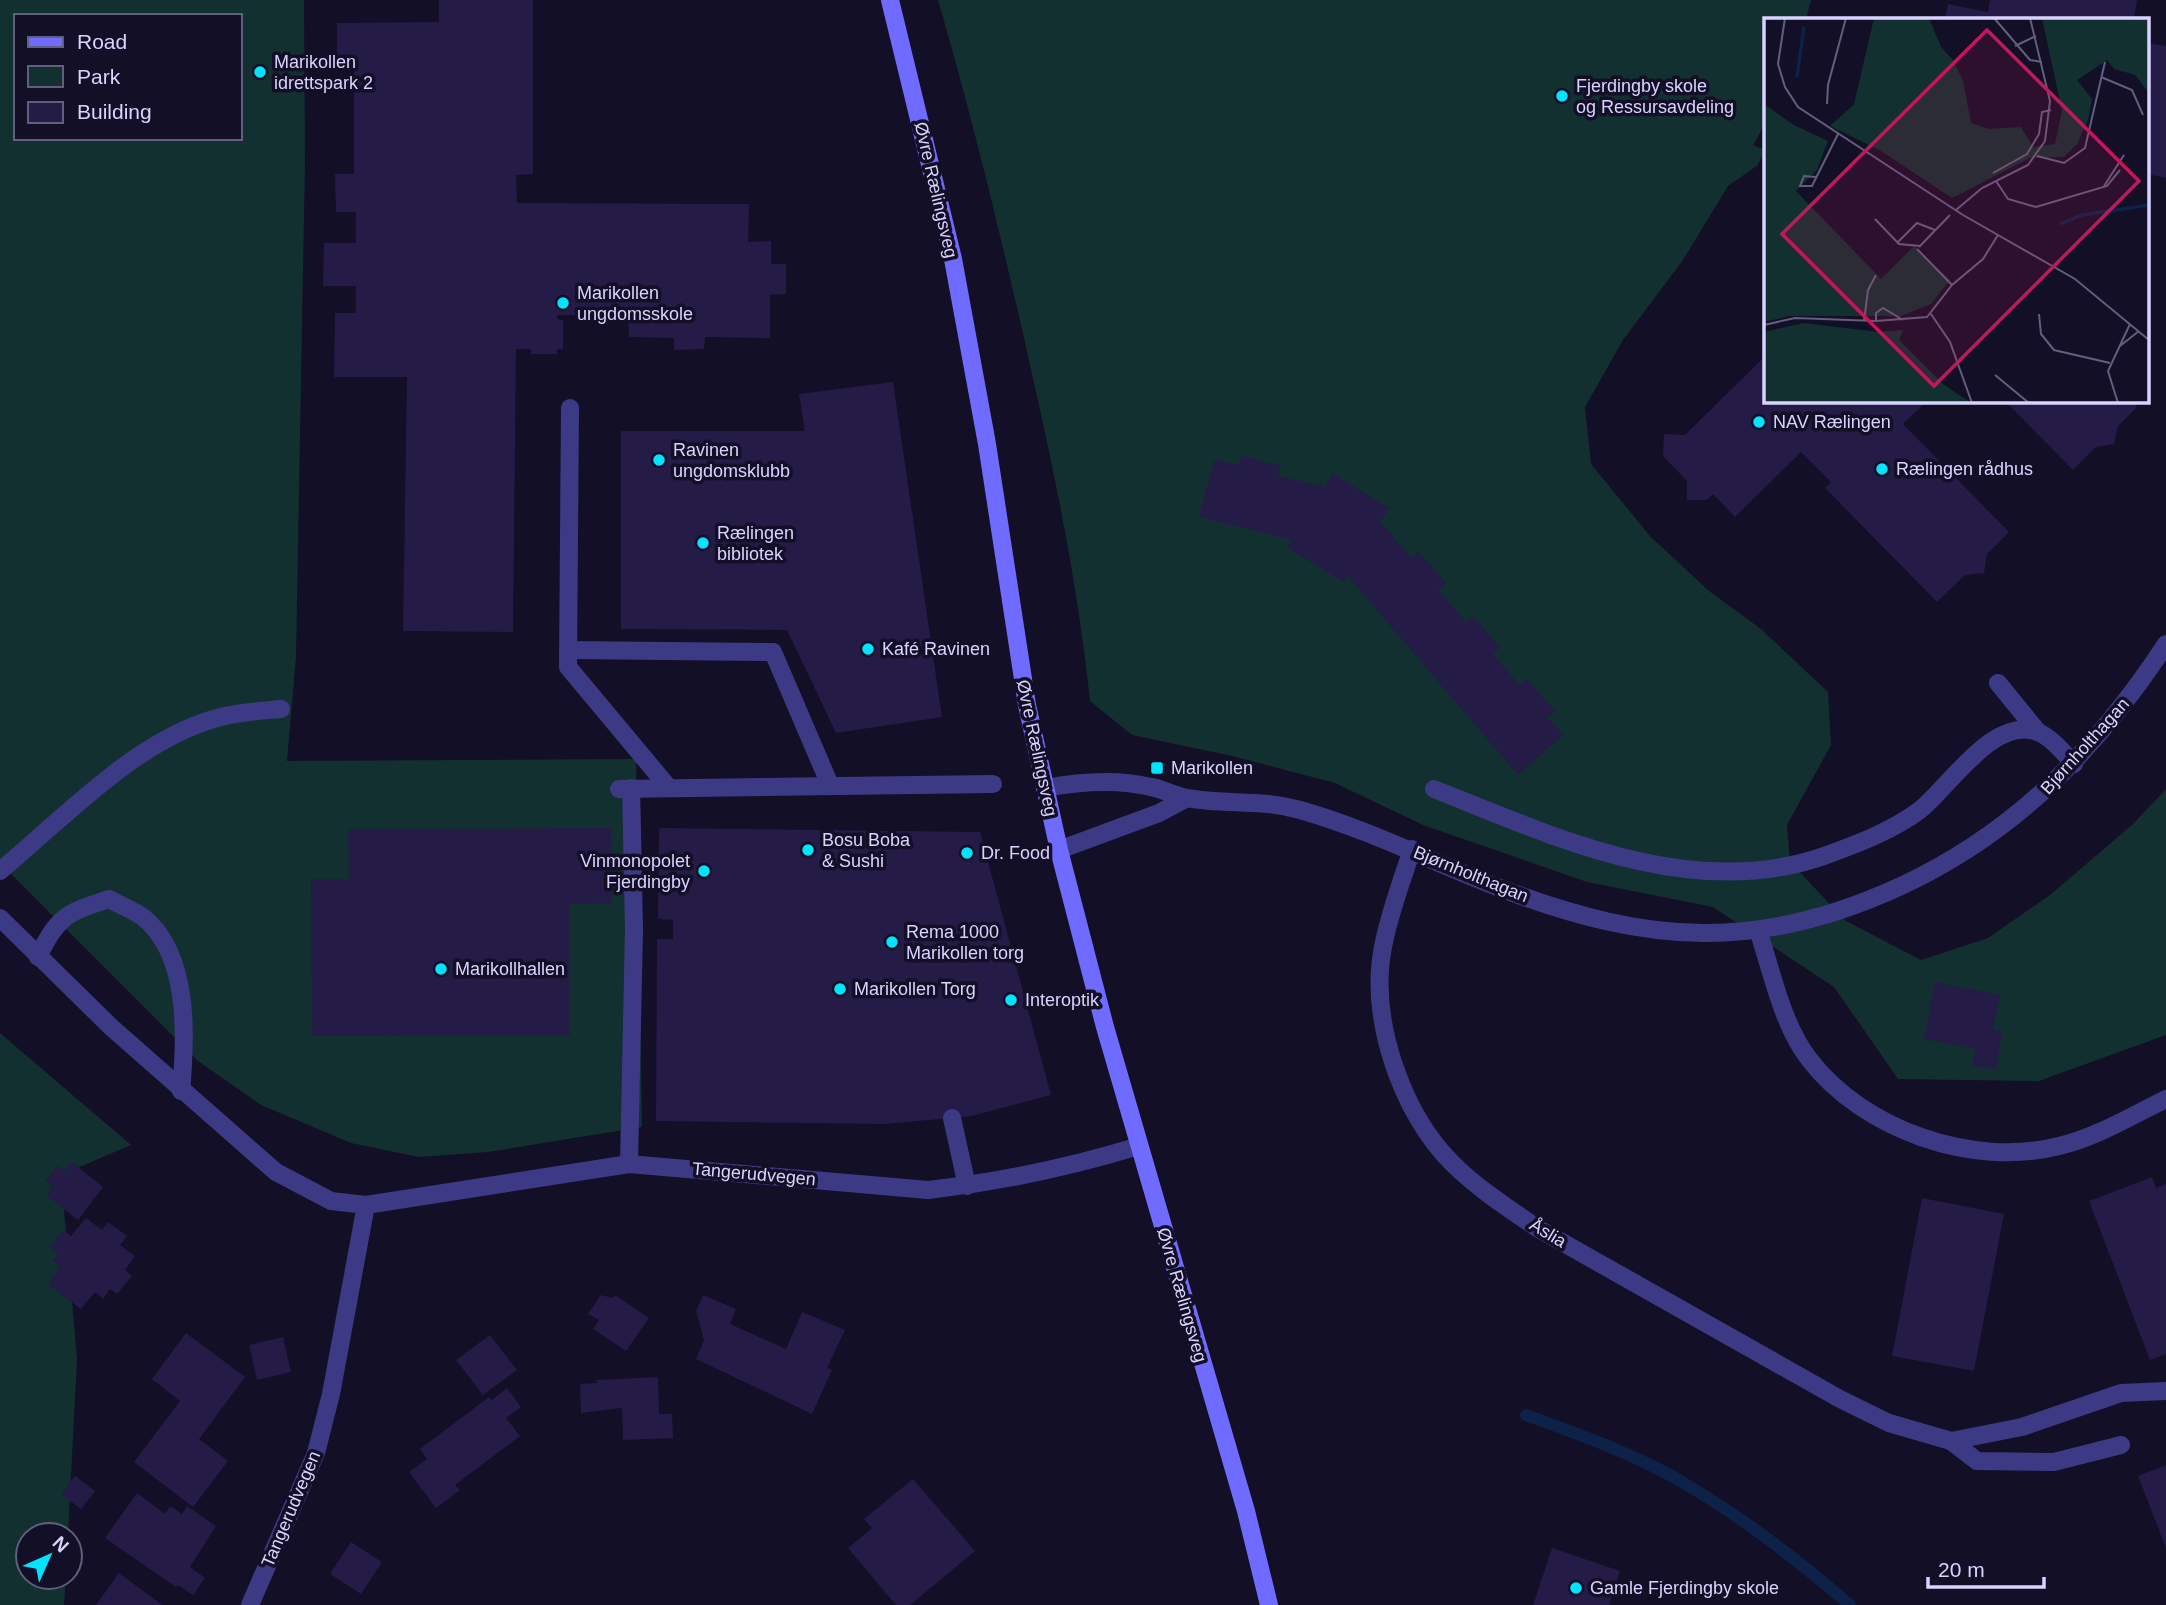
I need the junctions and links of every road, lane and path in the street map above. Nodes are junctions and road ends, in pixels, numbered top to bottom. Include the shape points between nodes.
1 (890, 0) edge
2 (570, 408) dead end
3 (2166, 643) edge
4 (568, 650) junction
5 (1998, 683) dead end
6 (281, 709) dead end
7 (2038, 732) junction
8 (2074, 764) junction
9 (993, 783) dead end
10 (830, 786) junction
11 (669, 788) junction
12 (1045, 788) junction
13 (1434, 789) dead end
14 (1187, 798) junction
15 (1412, 849) junction
16 (1059, 850) junction
17 (0, 871) edge
18 (0, 918) edge
19 (1758, 930) junction
20 (37, 957) junction
21 (181, 1091) junction
22 (2166, 1099) edge
23 (952, 1118) dead end
24 (1139, 1146) junction
25 (629, 1164) junction
26 (967, 1186) junction
27 (366, 1205) junction
28 (2166, 1391) edge
29 (1951, 1441) junction
30 (2121, 1445) dead end
31 (250, 1605) edge
32 (1269, 1605) edge

1 - 12 main road, Øvre Rælingsveg via 953,259 1027,705
2 - 4 street
3 - 8 street, Bjørnholthagan via 2119,711
4 - 10 street via 773,652
4 - 11 street via 568,667
5 - 7 street
6 - 17 street via 217,718 157,744
7 - 8 street
7 - 13 street via 2019,729 2002,734 1919,810 1892,827 1820,857 1753,869 1635,861
8 - 19 street, Bjørnholthagan via 2004,826 1927,874 1850,906
9 - 10 street
10 - 11 street
11 - 25 street via 625,788 632,831 634,929
12 - 14 street, Bjørnholthagan via 1119,783
12 - 16 main road, Øvre Rælingsveg
14 - 15 street, Bjørnholthagan via 1298,809
14 - 16 street
15 - 19 street, Bjørnholthagan via 1502,889 1615,925 1663,933
15 - 29 street, Åslia via 1382,947 1380,1007 1403,1084 1419,1118 1451,1162 1489,1196 1538,1228 1828,1392 1889,1423
16 - 24 main road, Øvre Rælingsveg
18 - 20 street, Tangerudvegen
19 - 22 street via 1781,1000 1809,1059 1864,1109 1907,1132 1956,1148 2002,1153 2058,1147
20 - 21 street, Tangerudvegen
20 - 21 street via 54,925 81,909 109,899 143,918 166,945 177,981 184,1035
21 - 27 street, Tangerudvegen via 276,1172 331,1201
23 - 26 street
24 - 26 street, Tangerudvegen
24 - 32 main road, Øvre Rælingsveg
25 - 26 street, Tangerudvegen via 928,1190
25 - 27 street, Tangerudvegen
27 - 31 street, Tangerudvegen via 316,1453
28 - 29 street via 2121,1393 2022,1427
29 - 30 street via 1977,1461 2054,1462

